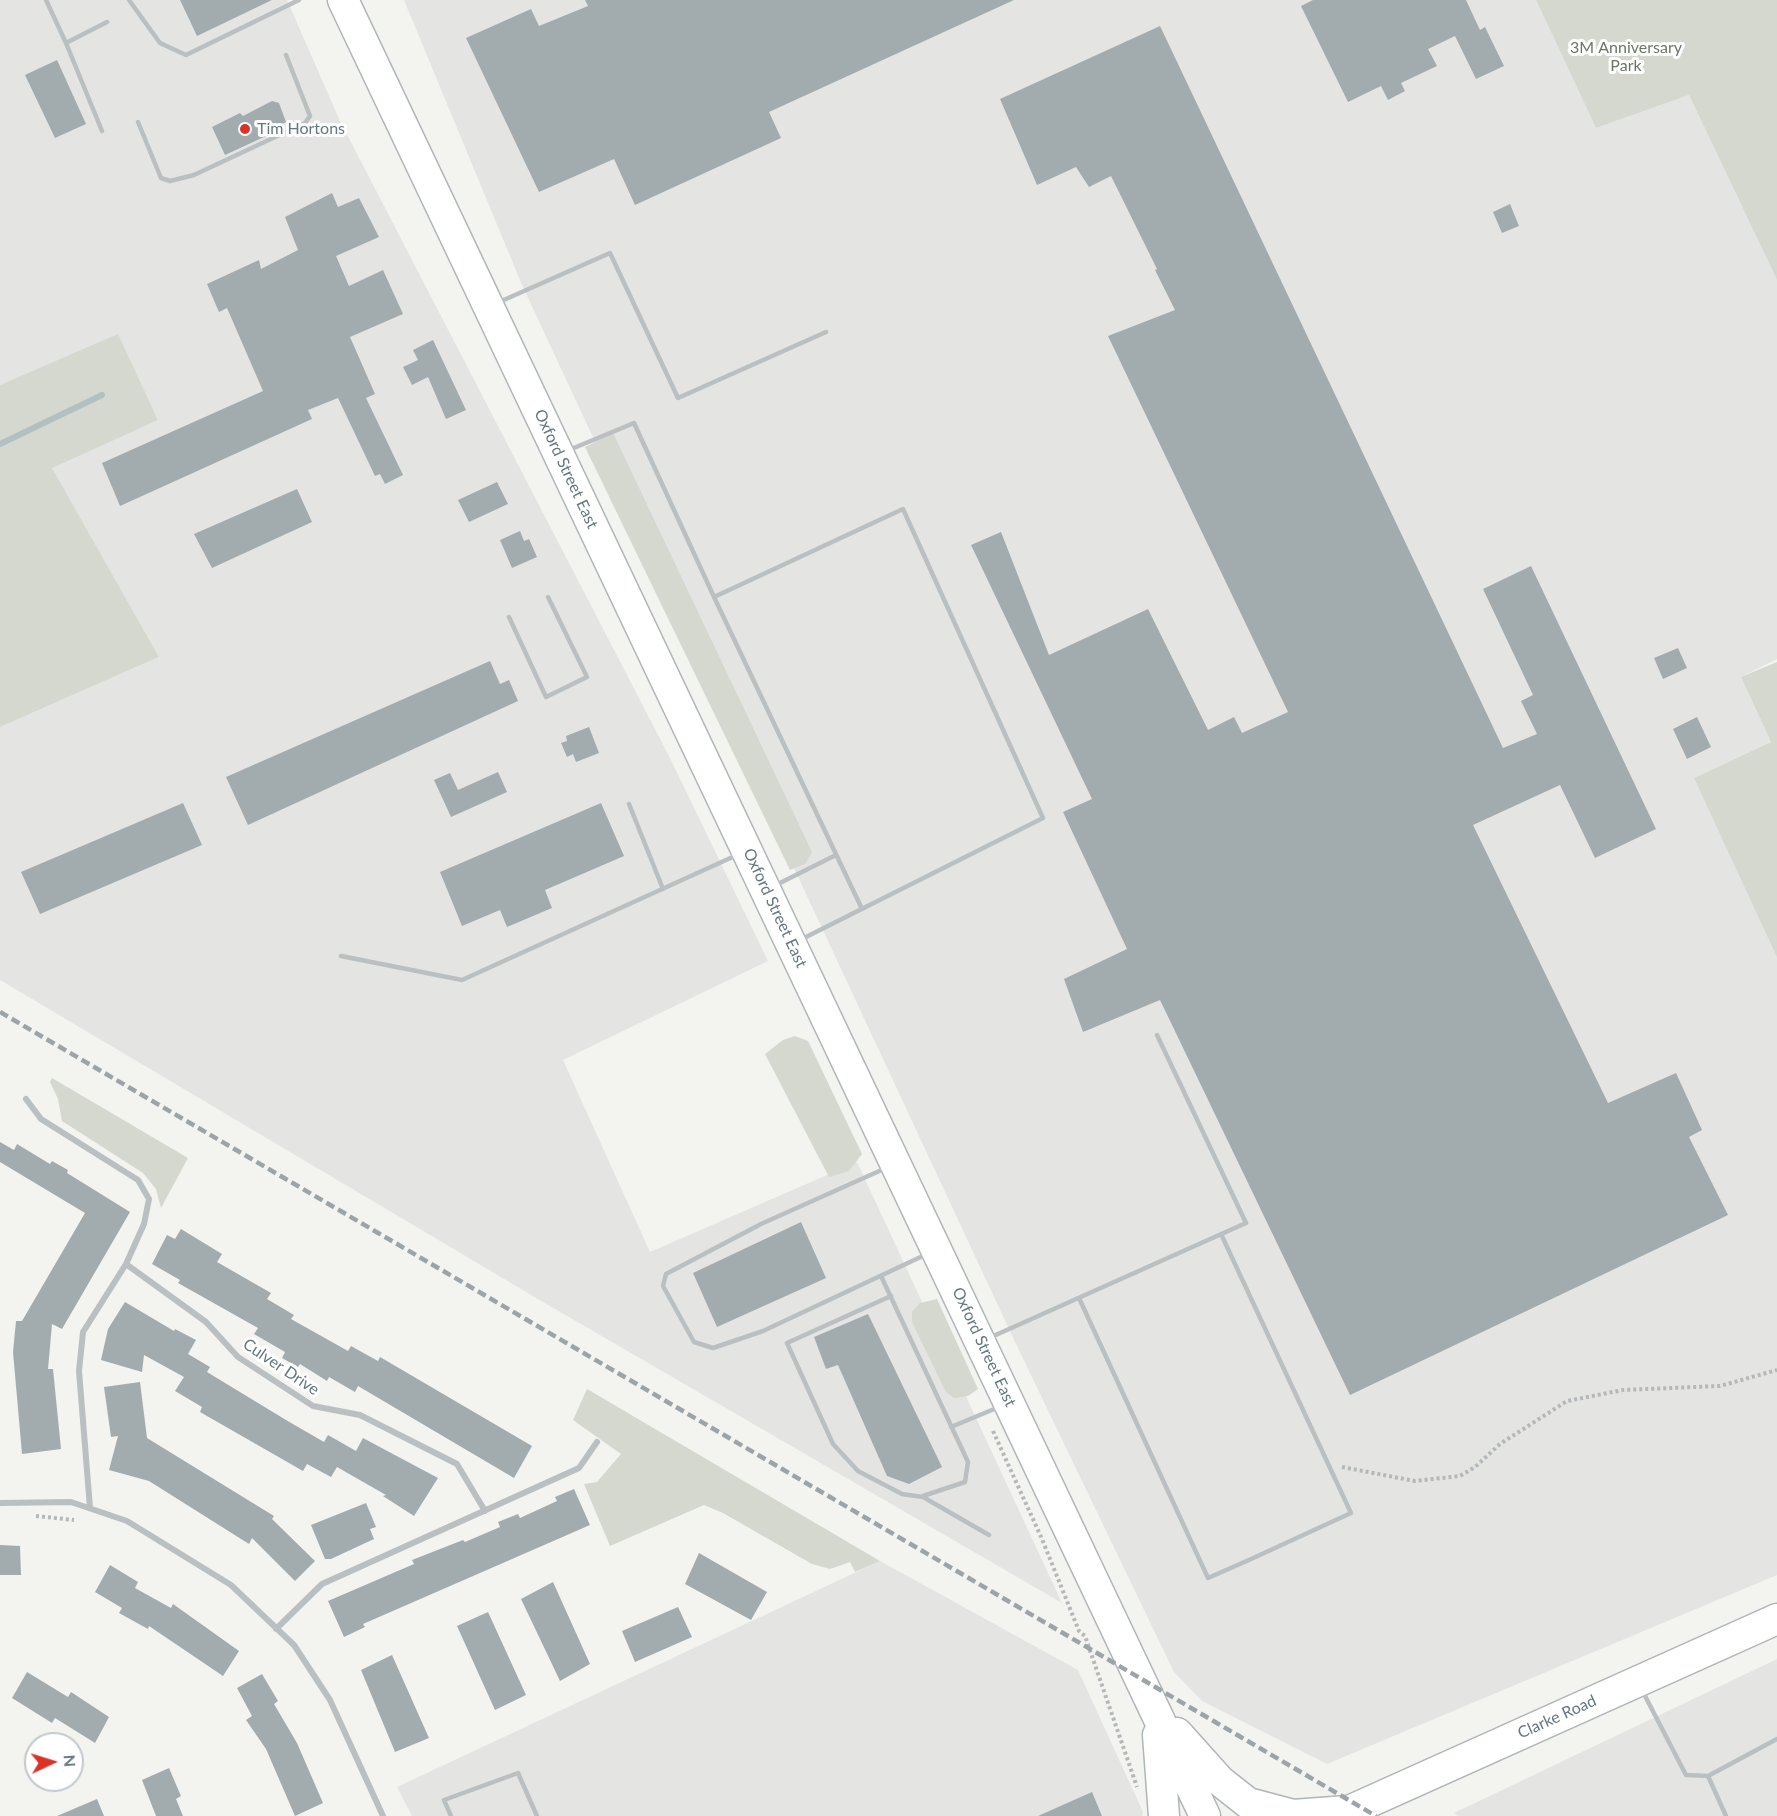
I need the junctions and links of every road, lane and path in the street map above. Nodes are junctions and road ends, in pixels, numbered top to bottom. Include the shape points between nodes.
1 (46, 0) edge
2 (129, 0) edge
3 (284, 0) edge
4 (299, 0) edge
5 (343, 0) edge
6 (286, 6) junction
7 (107, 22) dead end
8 (66, 43) junction
9 (286, 55) dead end
10 (138, 122) dead end
11 (102, 131) dead end
12 (489, 307) junction
13 (826, 332) dead end
14 (559, 455) junction
15 (548, 597) dead end
16 (714, 597) junction
17 (509, 617) dead end
18 (629, 804) dead end
19 (747, 849) junction
20 (836, 855) junction
21 (663, 889) junction
22 (766, 890) junction
23 (862, 909) junction
24 (792, 944) junction
25 (341, 956) dead end
26 (1157, 1035) dead end
27 (26, 1099) dead end
28 (896, 1163) junction
29 (1221, 1234) junction
30 (937, 1249) junction
31 (126, 1264) junction
32 (881, 1276) junction
33 (891, 1296) junction
34 (1079, 1298) junction
35 (981, 1342) junction
36 (1777, 1370) edge
37 (1010, 1402) junction
38 (951, 1427) junction
39 (993, 1431) dead end
40 (597, 1442) dead end
41 (1329, 1466) junction
42 (922, 1497) junction
43 (0, 1503) edge
44 (90, 1508) junction
45 (485, 1511) junction
46 (33, 1516) dead end
47 (74, 1520) dead end
48 (989, 1535) dead end
49 (1777, 1619) edge
50 (276, 1629) junction
51 (1637, 1681) junction
52 (1154, 1705) junction
53 (1777, 1739) edge
54 (1708, 1776) junction
55 (1140, 1797) dead end
56 (1343, 1814) edge
57 (383, 1816) edge
58 (451, 1816) edge
59 (537, 1816) edge
60 (1164, 1816) edge
61 (1205, 1816) edge
62 (1726, 1816) edge

1 - 8 lane
2 - 6 lane via 160,43 186,55
3 - 6 lane
4 - 6 lane
5 - 12 main road, Oxford Street East
7 - 8 lane
8 - 11 lane
9 - 10 lane via 310,116 305,123 194,175 170,181 161,178
12 - 13 lane via 610,253 678,398
12 - 14 main road, Oxford Street East
14 - 16 lane via 634,423
14 - 19 main road, Oxford Street East
15 - 17 lane via 587,677 546,697
16 - 20 lane
16 - 23 lane via 903,509 1043,818
18 - 21 lane
19 - 21 lane
19 - 22 main road, Oxford Street East
20 - 22 lane
20 - 23 lane
21 - 25 lane via 462,980
22 - 24 main road, Oxford Street East
23 - 24 lane
24 - 28 main road, Oxford Street East
26 - 29 lane via 1246,1222
27 - 31 street via 41,1119 138,1180 149,1199 144,1224
28 - 30 main road, Oxford Street East
28 - 32 lane via 761,1224 666,1274 663,1286 694,1342 712,1348 763,1331
29 - 34 lane
29 - 41 lane
30 - 32 lane
30 - 35 main road, Oxford Street East
31 - 44 street via 82,1332 79,1371
31 - 45 street, Culver Drive via 206,1322 238,1357 313,1406 360,1415 457,1464
32 - 33 lane
33 - 38 lane
33 - 42 lane via 787,1343 833,1444 858,1471 902,1494
34 - 35 lane
34 - 41 lane via 1208,1578 1351,1514
35 - 37 main road, Oxford Street East
36 - 41 path via 1720,1386 1623,1390 1567,1401 1509,1437 1460,1476 1415,1481
37 - 38 lane
37 - 52 main road, Oxford Street East
38 - 42 lane via 968,1462 965,1482
39 - 55 path via 1079,1631 1085,1636
40 - 45 street via 579,1468
42 - 48 lane
43 - 44 street via 71,1502
44 - 50 street via 127,1521 231,1585
45 - 50 street via 322,1584
46 - 47 path
49 - 51 main road, Clarke Road
50 - 57 street via 294,1645 330,1700
51 - 54 lane via 1686,1774
51 - 56 main road, Clarke Road
52 - 56 main road, Clarke Road via 1220,1780 1248,1803 1293,1815
52 - 60 main road via 1164,1781
52 - 61 main road, Oxford Street East
53 - 54 lane
54 - 62 lane
58 - 59 lane via 444,1800 518,1773

